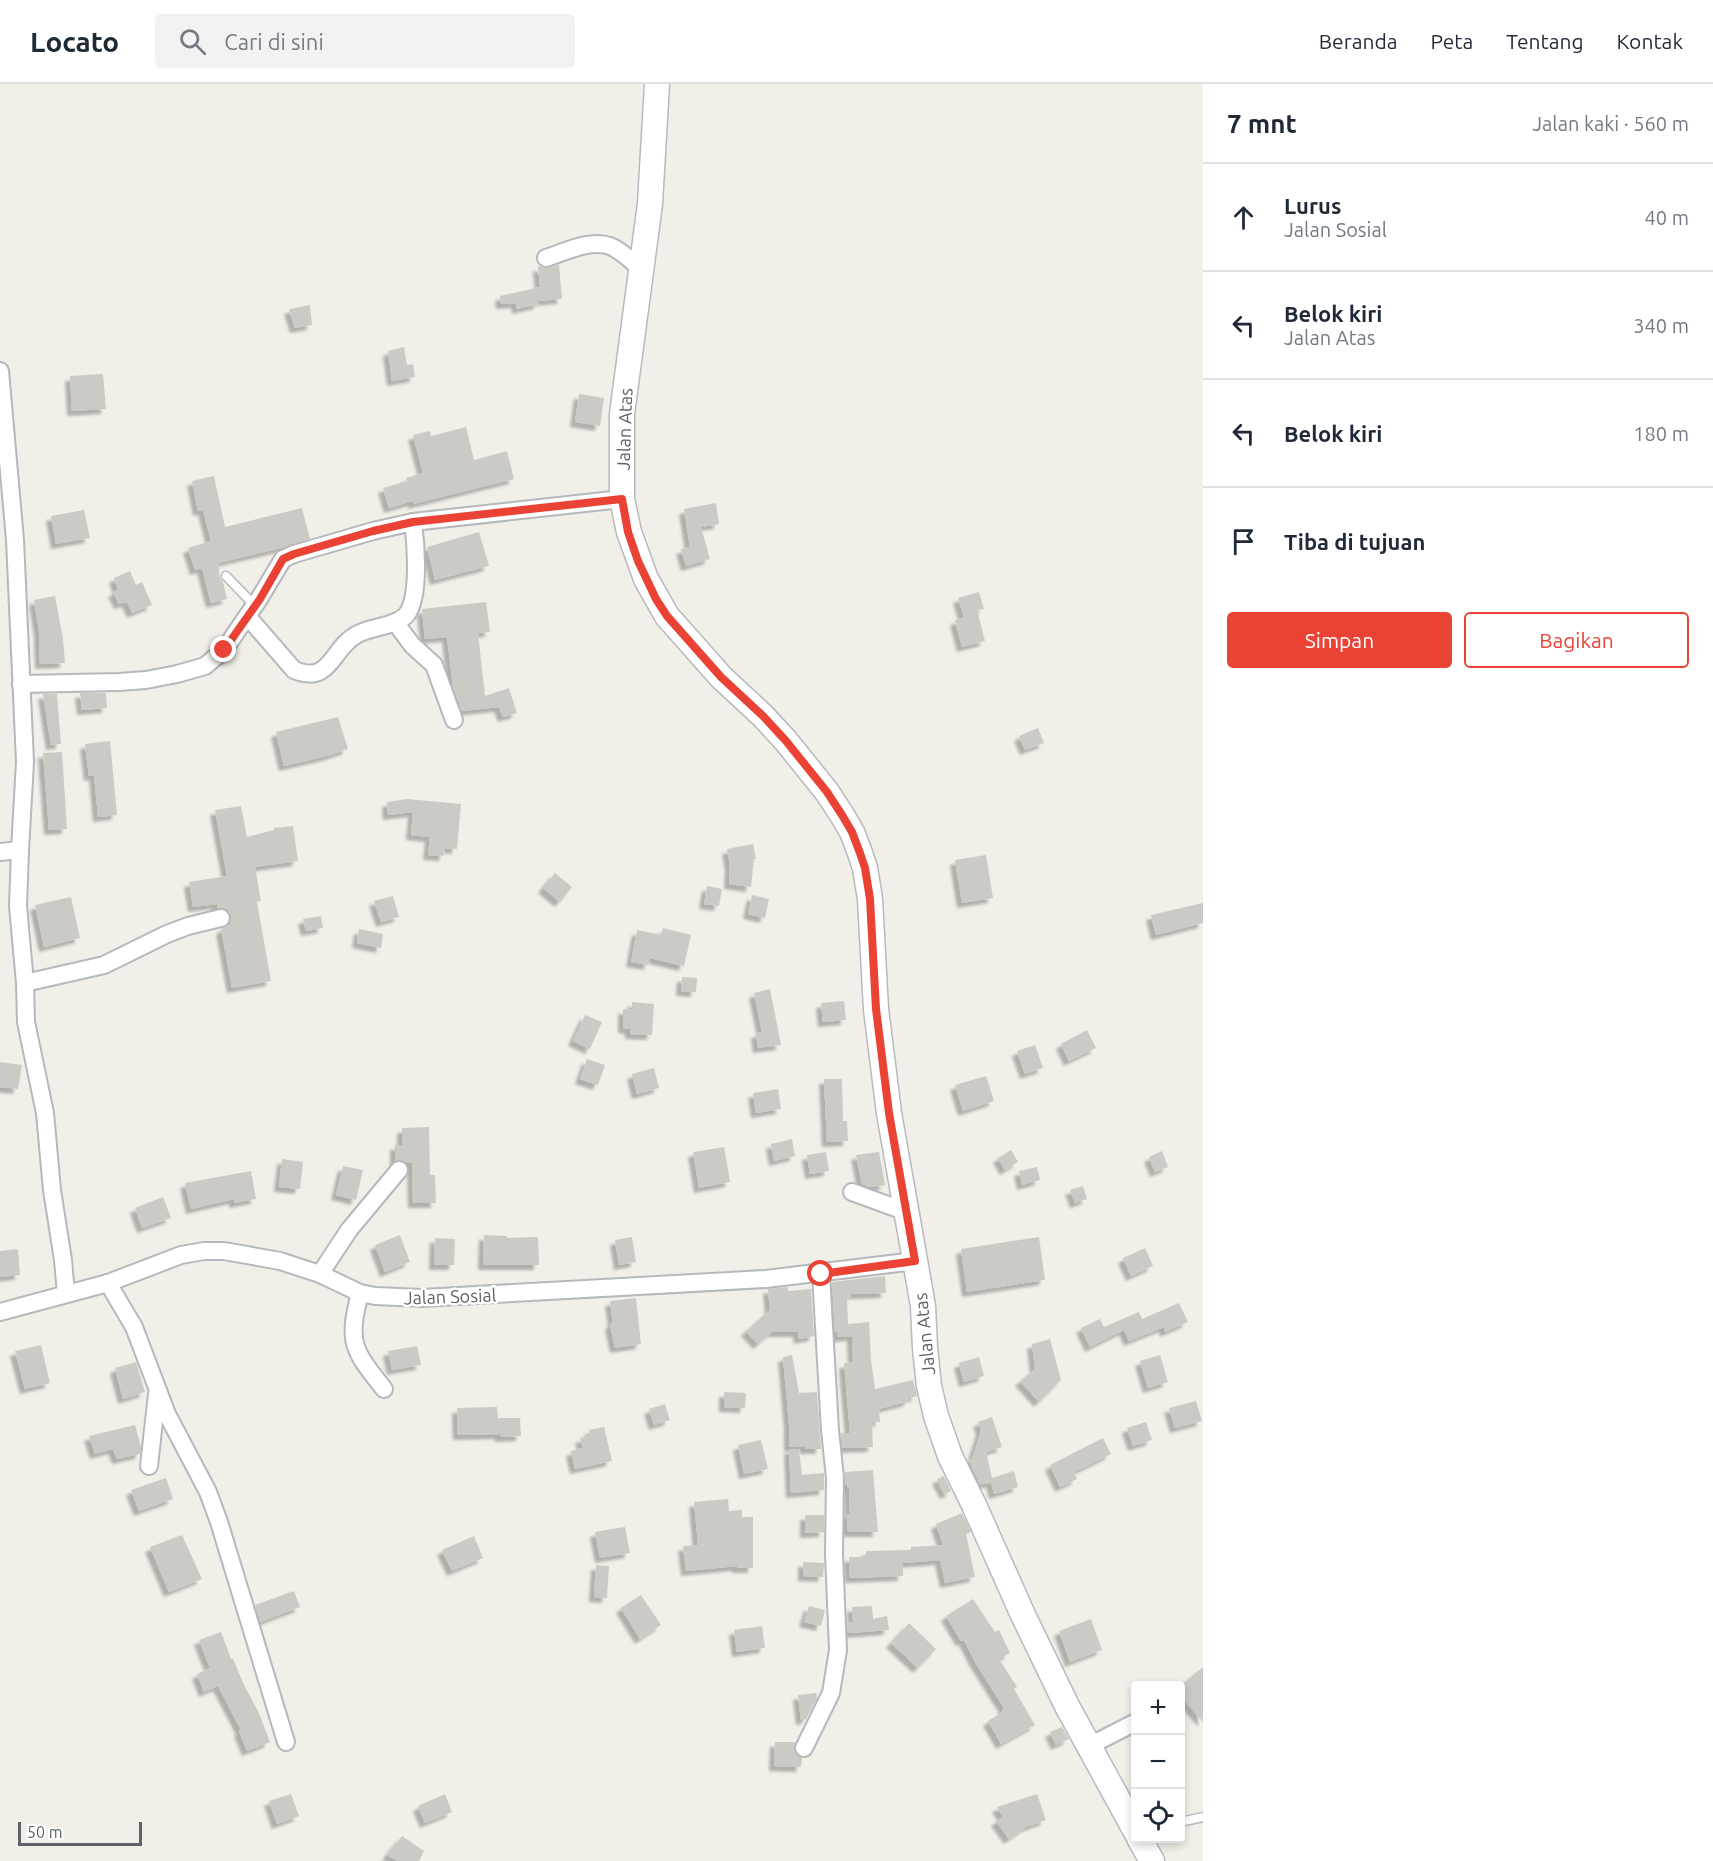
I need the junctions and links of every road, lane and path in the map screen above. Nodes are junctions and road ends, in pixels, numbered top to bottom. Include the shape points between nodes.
1 (657, 84) edge
2 (546, 258) dead end
3 (640, 268) junction
4 (0, 371) edge
5 (622, 499) junction
6 (413, 522) junction
7 (226, 576) dead end
8 (251, 611) junction
9 (395, 622) junction
10 (21, 684) junction
11 (454, 720) dead end
12 (20, 850) junction
13 (0, 852) edge
14 (221, 918) dead end
15 (25, 983) junction
16 (399, 1170) dead end
17 (852, 1192) dead end
18 (907, 1212) junction
19 (915, 1261) junction
20 (320, 1274) junction
21 (821, 1274) junction
22 (108, 1283) junction
23 (66, 1293) junction
24 (360, 1293) junction
25 (0, 1312) edge
26 (384, 1389) dead end
27 (157, 1390) junction
28 (149, 1467) dead end
29 (1131, 1725) edge
30 (286, 1742) dead end
31 (1089, 1746) junction
32 (804, 1748) dead end
33 (1203, 1817) edge
34 (1185, 1821) edge
35 (1131, 1823) edge
36 (1141, 1843) edge
37 (1152, 1861) edge

1 - 3 street, Jalan Atas via 650,204
2 - 3 street via 596,244 610,246
3 - 5 street, Jalan Atas via 622,414
4 - 10 street via 15,540
5 - 6 street
5 - 18 street, Jalan Atas via 638,561 667,616 786,741 827,792 852,832 865,868 870,899 873,974 888,1104
6 - 8 street via 283,559
6 - 9 street via 417,547 414,589 407,613
7 - 8 lane
8 - 9 street via 294,670 303,674 319,673 357,634
8 - 10 street via 224,650 205,666 146,680
9 - 11 street via 434,665
10 - 12 street via 25,762
12 - 13 street
12 - 15 street via 18,906
14 - 15 street via 167,934 104,965
15 - 23 street via 26,1022 45,1113
16 - 20 street via 349,1230
17 - 18 street
18 - 19 street, Jalan Atas
19 - 21 street, Jalan Sosial
19 - 31 street, Jalan Atas via 930,1386 940,1431 1023,1615
20 - 22 street, Jalan Sosial via 270,1259 204,1251 181,1255
20 - 24 street, Jalan Sosial
21 - 24 street, Jalan Sosial via 422,1298
21 - 32 street via 835,1478 838,1650 831,1693
22 - 23 street, Jalan Sosial
22 - 27 street via 134,1327
23 - 25 street, Jalan Sosial
24 - 26 street via 354,1318 354,1344
27 - 28 street
27 - 30 street via 219,1522
29 - 31 street
31 - 35 street, Jalan Atas
33 - 34 lane
36 - 37 street

